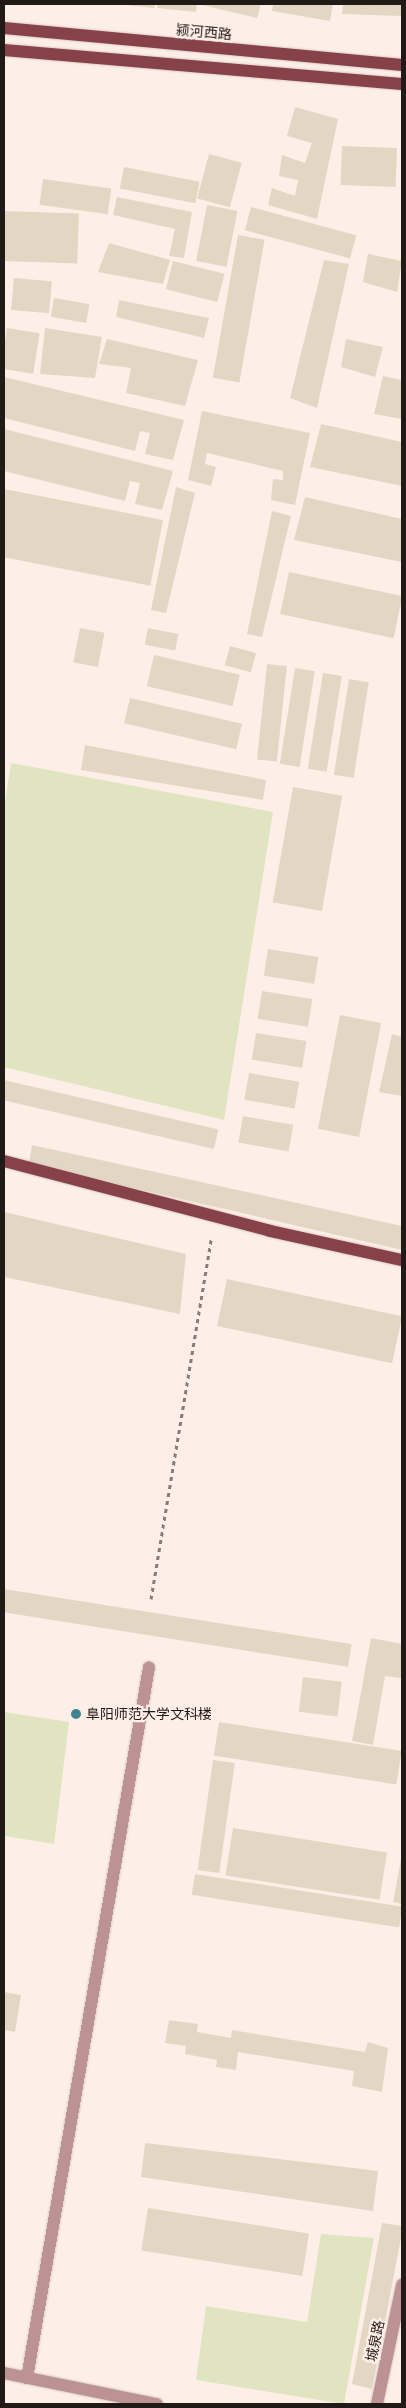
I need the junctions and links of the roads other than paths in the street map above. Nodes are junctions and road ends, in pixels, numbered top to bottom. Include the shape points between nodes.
1 (4, 28) edge
2 (4, 50) edge
3 (402, 65) edge
4 (402, 84) edge
5 (4, 1161) edge
6 (402, 1260) edge
7 (150, 1667) dead end
8 (402, 2284) edge
9 (4, 2373) edge
10 (27, 2378) junction
11 (157, 2404) edge
12 (377, 2404) edge

1 - 3 main road, 颍河西路
2 - 4 main road
5 - 6 main road via 270,1231
7 - 10 street
8 - 12 street, 城泉路
9 - 10 street
10 - 11 street

